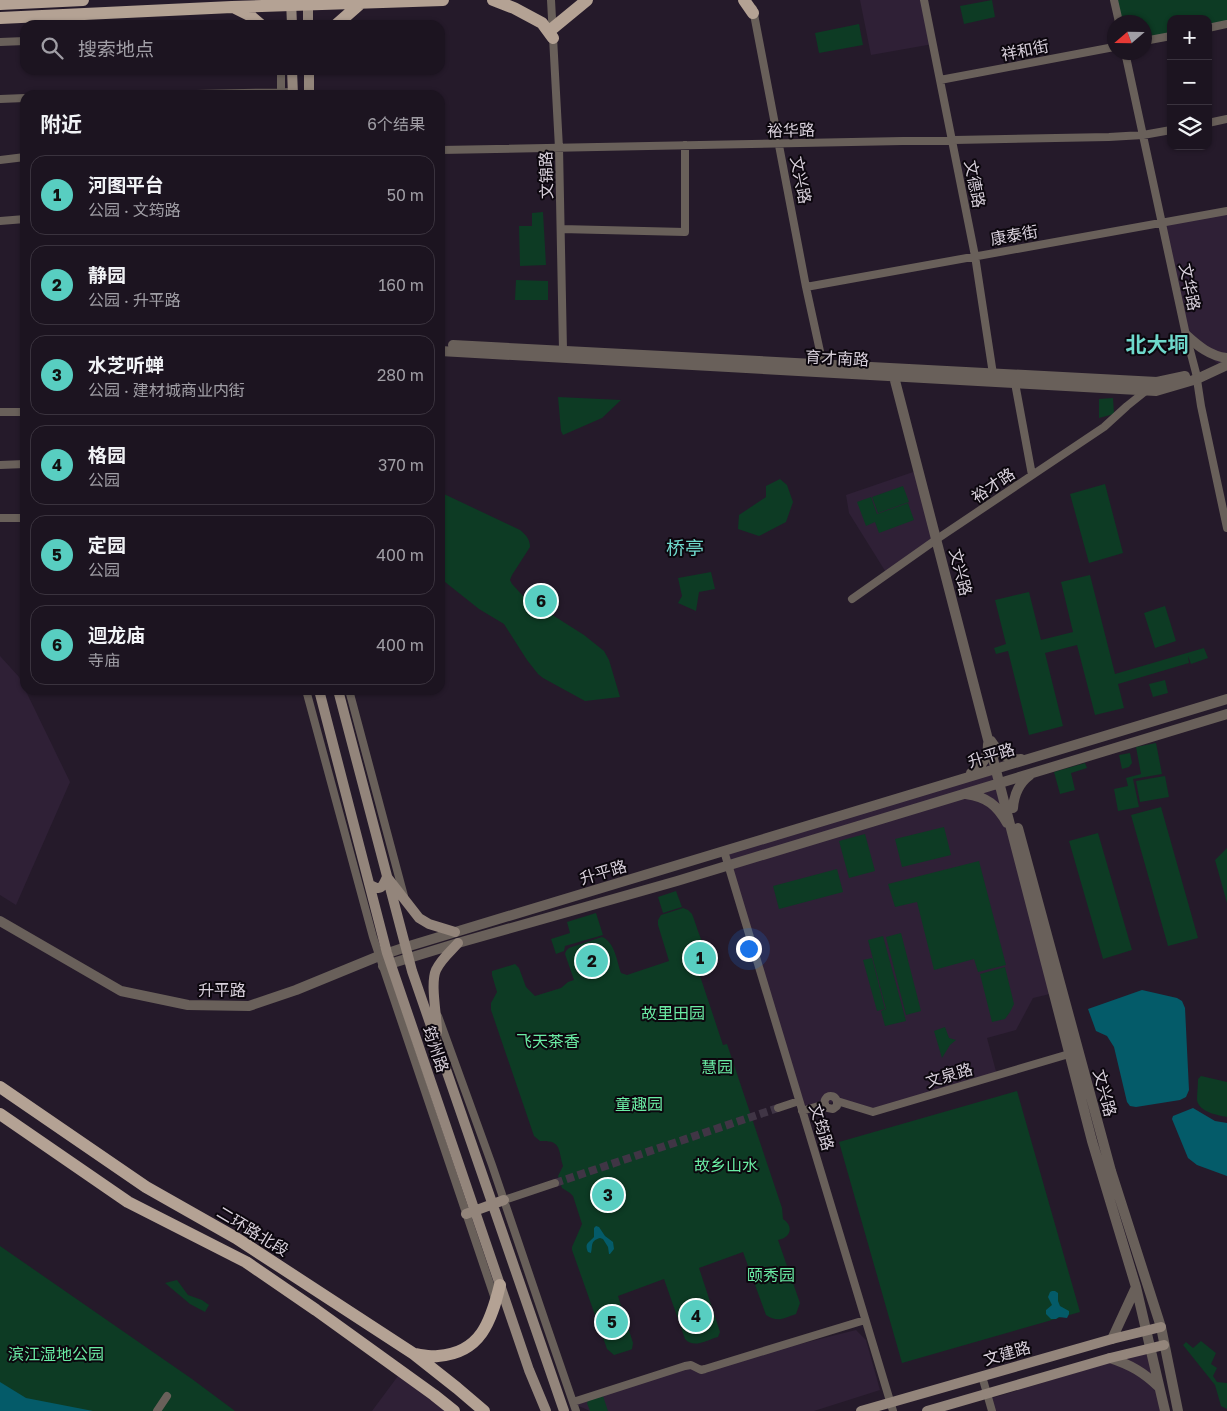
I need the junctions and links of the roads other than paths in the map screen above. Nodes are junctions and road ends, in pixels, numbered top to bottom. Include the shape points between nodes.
1 (82, 0) edge
2 (444, 0) edge
3 (493, 0) edge
4 (551, 0) edge
5 (587, 0) edge
6 (744, 0) edge
7 (751, 0) edge
8 (924, 0) edge
9 (1114, 0) edge
10 (308, 2) edge
11 (291, 3) edge
12 (361, 3) junction
13 (0, 4) edge
14 (232, 7) junction
15 (753, 13) junction
16 (1117, 15) edge
17 (0, 18) edge
18 (256, 20) edge
19 (292, 20) edge
20 (308, 20) edge
21 (342, 20) edge
22 (1227, 24) edge
23 (1212, 27) edge
24 (553, 33) junction
25 (1167, 37) edge
26 (1152, 40) edge
27 (20, 41) edge
28 (0, 42) edge
29 (1107, 48) edge
30 (1128, 60) edge
31 (281, 75) edge
32 (292, 75) edge
33 (309, 75) edge
34 (940, 80) junction
35 (281, 90) edge
36 (293, 90) edge
37 (310, 90) edge
38 (20, 98) edge
39 (0, 99) edge
40 (1227, 119) edge
41 (1212, 122) edge
42 (1167, 131) edge
43 (1143, 135) junction
44 (952, 140) junction
45 (779, 144) junction
46 (685, 145) junction
47 (559, 148) junction
48 (445, 150) edge
49 (20, 158) edge
50 (0, 160) edge
51 (1227, 211) edge
52 (20, 219) edge
53 (0, 221) edge
54 (1162, 223) junction
55 (561, 230) junction
56 (975, 256) junction
57 (806, 287) junction
58 (1186, 335) junction
59 (445, 344) edge
60 (563, 350) junction
61 (445, 351) edge
62 (1227, 359) edge
63 (823, 365) junction
64 (1227, 365) edge
65 (893, 372) junction
66 (993, 374) junction
67 (1197, 376) junction
68 (1015, 383) junction
69 (1147, 390) junction
70 (0, 412) edge
71 (20, 412) edge
72 (20, 464) edge
73 (0, 465) edge
74 (1032, 475) junction
75 (0, 518) edge
76 (20, 518) edge
77 (1227, 528) edge
78 (937, 539) junction
79 (852, 599) dead end
80 (307, 695) edge
81 (320, 695) edge
82 (339, 695) edge
83 (350, 695) edge
84 (1227, 700) edge
85 (1227, 714) edge
86 (988, 736) junction
87 (1032, 758) junction
88 (996, 769) junction
89 (1033, 773) junction
90 (964, 779) junction
91 (1000, 783) junction
92 (965, 794) junction
93 (1013, 808) junction
94 (1012, 830) junction
95 (724, 851) junction
96 (728, 865) junction
97 (387, 877) junction
98 (370, 885) junction
99 (404, 898) junction
100 (0, 921) edge
101 (454, 932) junction
102 (458, 943) junction
103 (406, 947) junction
104 (383, 954) junction
105 (409, 958) junction
106 (387, 965) junction
107 (1056, 984) junction
108 (436, 1011) junction
109 (438, 1045) junction
110 (1069, 1054) junction
111 (0, 1087) edge
112 (799, 1101) junction
113 (778, 1108) tunnel mouth
114 (802, 1111) junction
115 (0, 1114) edge
116 (555, 1183) tunnel mouth
117 (504, 1200) junction
118 (493, 1204) junction
119 (470, 1212) junction
120 (500, 1285) junction
121 (1136, 1287) junction
122 (324, 1294) junction
123 (496, 1302) junction
124 (316, 1310) junction
125 (865, 1320) junction
126 (1161, 1327) junction
127 (1146, 1330) junction
128 (1112, 1339) junction
129 (1164, 1345) junction
130 (1150, 1348) junction
131 (414, 1354) junction
132 (1110, 1358) junction
133 (982, 1376) junction
134 (1159, 1387) junction
135 (457, 1388) junction
136 (987, 1393) junction
137 (167, 1396) dead end
138 (560, 1400) junction
139 (573, 1406) edge
140 (892, 1407) edge
141 (450, 1408) edge
142 (157, 1411) edge
143 (484, 1411) edge
144 (546, 1411) edge
145 (564, 1411) edge
146 (576, 1411) edge
147 (861, 1411) edge
148 (927, 1411) edge
149 (992, 1411) edge
150 (1165, 1411) edge
151 (1178, 1411) edge

1 - 13 main road
2 - 12 main road
3 - 24 main road via 542,23
4 - 24 street, 文锦路
5 - 24 main road
6 - 15 main road
7 - 15 street, 文兴路
8 - 34 street, 文德路
9 - 16 street
10 - 11 main road
10 - 12 main road
10 - 20 main road
11 - 14 main road
11 - 19 main road
12 - 21 main road
14 - 17 main road
14 - 18 main road
15 - 45 street, 文兴路
22 - 23 street
24 - 47 street, 文锦路
25 - 26 street
27 - 28 street
29 - 34 street, 祥和街
30 - 43 street, 文华路
31 - 35 street
32 - 36 main road
33 - 37 main road
34 - 44 street, 文德路
38 - 39 street
40 - 41 street
42 - 43 street, 裕华路
43 - 44 street, 裕华路
43 - 54 street, 文华路
44 - 45 street, 裕华路
44 - 56 street, 文德路
45 - 46 street, 裕华路
45 - 57 street, 文兴路
46 - 47 street, 裕华路
46 - 55 street via 685,232
47 - 48 street, 裕华路
47 - 55 street, 文锦路
49 - 50 street
51 - 54 street, 康泰街
52 - 53 street
54 - 56 street, 康泰街
54 - 58 street, 文华路
55 - 60 street, 文锦路
56 - 57 street, 康泰街
56 - 66 street, 文德路
57 - 63 street, 文兴路
58 - 62 street via 1203,350
58 - 67 street, 文华路
59 - 60 street, 育才南路
60 - 63 street, 育才南路
61 - 65 street, 育才南路
62 - 67 street, 育才南路
63 - 65 street, 育才南路
64 - 67 street, 育才南路
65 - 66 street, 育才南路
65 - 68 street, 育才南路
65 - 78 street, 文兴路
66 - 67 street, 育才南路 via 1157,382
67 - 69 street, 育才南路 via 1156,391
67 - 77 street, 文华路
68 - 69 street, 育才南路
68 - 74 street
69 - 74 street, 裕才路 via 1104,427
70 - 71 street
72 - 73 street
74 - 78 street, 裕才路
75 - 76 street
78 - 79 street, 裕才路
78 - 86 street, 文兴路
80 - 104 street via 361,893
81 - 98 main road, 筠州路
82 - 97 main road, 筠州路
83 - 99 street
84 - 87 street, 升平路
85 - 89 street, 升平路
86 - 87 street via 1000,754 1008,758
86 - 88 street, 文兴路
86 - 90 street via 986,759
87 - 88 street, 升平路
88 - 90 street, 升平路
88 - 91 street, 文兴路
89 - 91 street, 升平路
89 - 93 street via 1018,788
90 - 95 street, 升平路
91 - 92 street, 升平路
91 - 93 street, 文兴路
91 - 94 street, 文兴路
92 - 94 street via 988,800
92 - 96 street, 升平路
93 - 107 street, 文兴路
94 - 107 street, 文兴路
95 - 96 street, 文筠路
95 - 101 street, 升平路
96 - 102 street, 升平路
96 - 112 street, 文筠路
97 - 98 main road via 379,888
97 - 99 main road
97 - 103 main road, 筠州路
98 - 104 main road, 筠州路
99 - 101 main road via 419,918
100 - 104 street, 升平路 via 121,991 188,1005 249,1006
101 - 103 street, 升平路
102 - 105 street, 升平路
102 - 108 main road via 436,970 433,981
103 - 104 street, 升平路
103 - 105 main road, 筠州路
104 - 106 main road, 筠州路
105 - 106 street, 升平路
105 - 109 main road, 筠州路
106 - 119 main road, 筠州路
107 - 110 street, 文兴路
107 - 126 street, 文兴路
108 - 109 main road
108 - 117 street
109 - 118 main road, 筠州路
110 - 114 street, 文泉路 via 873,1112 829,1096 825,1104
110 - 121 street, 文兴路
111 - 122 main road, 二环路北段 via 146,1187 236,1238
112 - 113 street
112 - 114 street, 文筠路
114 - 125 street, 文筠路
115 - 124 main road, 二环路北段 via 128,1202 246,1262
116 - 117 street
117 - 118 main road
117 - 139 street
118 - 119 main road
118 - 138 main road, 筠州路
119 - 120 main road, 筠州路
119 - 123 street
120 - 123 main road
120 - 144 main road, 筠州路
121 - 127 street, 文兴路
121 - 128 street
122 - 124 main road
122 - 131 main road, 二环路北段
123 - 131 main road via 477,1340 467,1348 454,1354
124 - 141 main road, 二环路北段
125 - 139 street via 705,1370 691,1365
125 - 140 street, 文筠路
126 - 127 main road, 文建路
126 - 129 street, 文兴路
127 - 128 main road, 文建路
127 - 130 street, 文兴路
128 - 133 main road, 文建路
129 - 130 main road, 文建路
129 - 151 street, 文兴路
130 - 132 main road, 文建路
130 - 134 street, 文兴路
131 - 135 main road, 二环路北段
132 - 134 street via 1136,1368
132 - 136 main road, 文建路
133 - 136 street
133 - 140 main road, 文建路
134 - 150 street, 文兴路
135 - 141 main road
135 - 143 main road, 二环路北段
136 - 148 main road, 文建路
136 - 149 street
137 - 142 street
138 - 139 main road
138 - 145 main road, 筠州路
139 - 146 street
140 - 147 main road, 文建路

